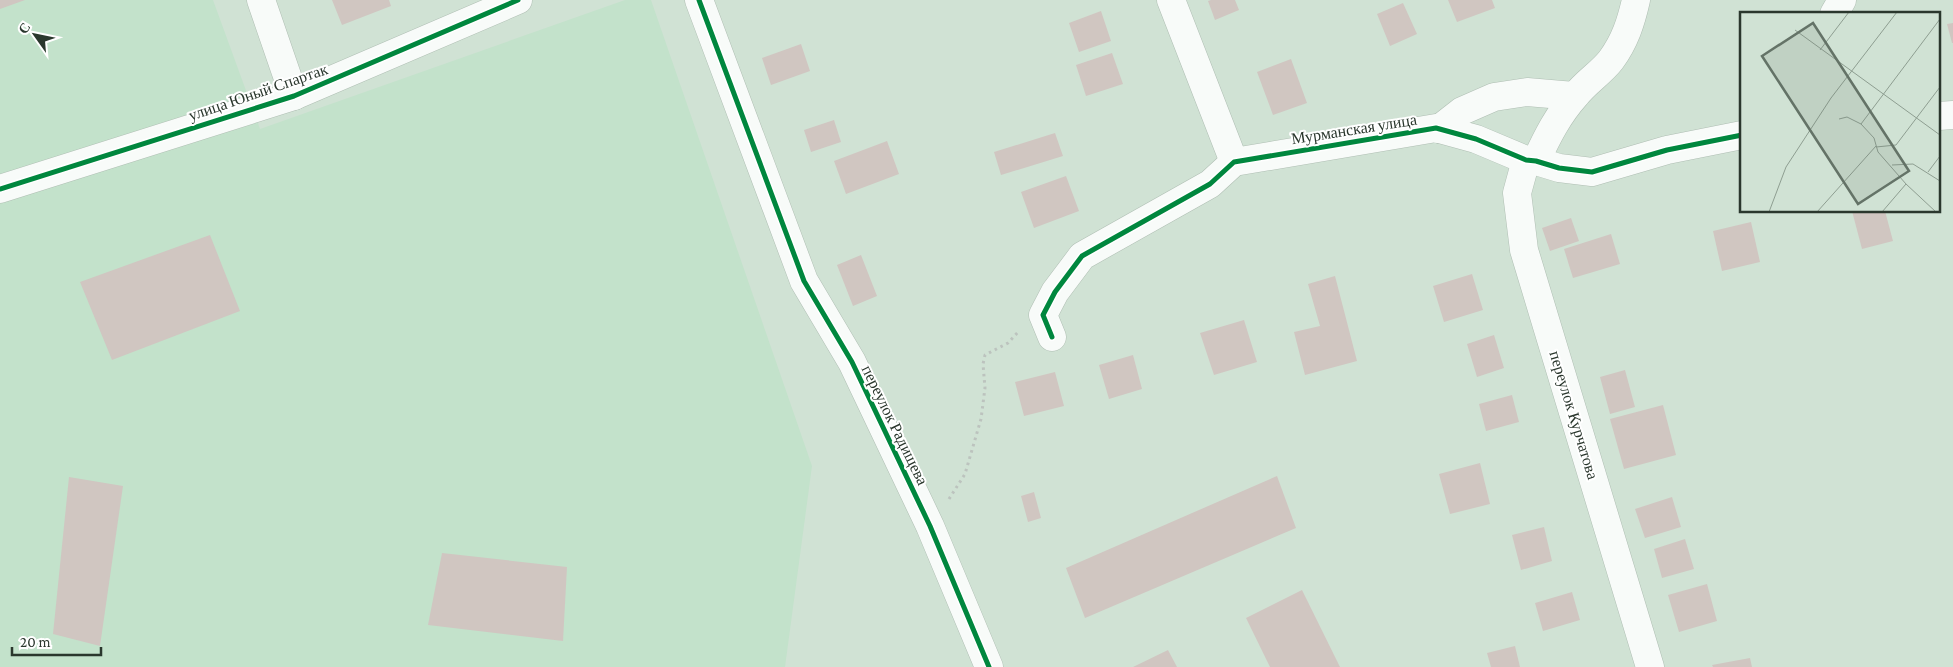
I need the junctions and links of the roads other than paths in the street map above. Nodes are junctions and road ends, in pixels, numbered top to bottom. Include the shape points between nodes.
1 (261, 0) edge
2 (518, 0) edge
3 (699, 0) edge
4 (1171, 0) edge
5 (1636, 0) edge
6 (1842, 0) edge
7 (1835, 12) edge
8 (294, 96) junction
9 (1574, 96) junction
10 (1953, 115) edge
11 (1940, 116) edge
12 (1439, 129) junction
13 (1740, 135) edge
14 (1531, 161) junction
15 (1234, 162) junction
16 (0, 189) edge
17 (1052, 337) dead end
18 (989, 667) edge
19 (1650, 667) edge

1 - 8 street
2 - 8 street, улица Юный Спартак
3 - 18 street, переулок Радищева via 804,281 852,362 930,526
4 - 15 street
5 - 9 street, переулок Курчатова via 1628,31 1610,61
6 - 7 street
8 - 16 street, улица Юный Спартак
9 - 12 street via 1527,92 1494,97 1462,111
9 - 14 street, переулок Курчатова
10 - 11 street
12 - 14 street, Мурманская улица via 1476,139
12 - 15 street, Мурманская улица
13 - 14 street, Мурманская улица via 1666,150 1592,172
14 - 19 street, переулок Курчатова via 1517,193 1524,250
15 - 17 street via 1210,184 1082,256 1055,292 1043,315

